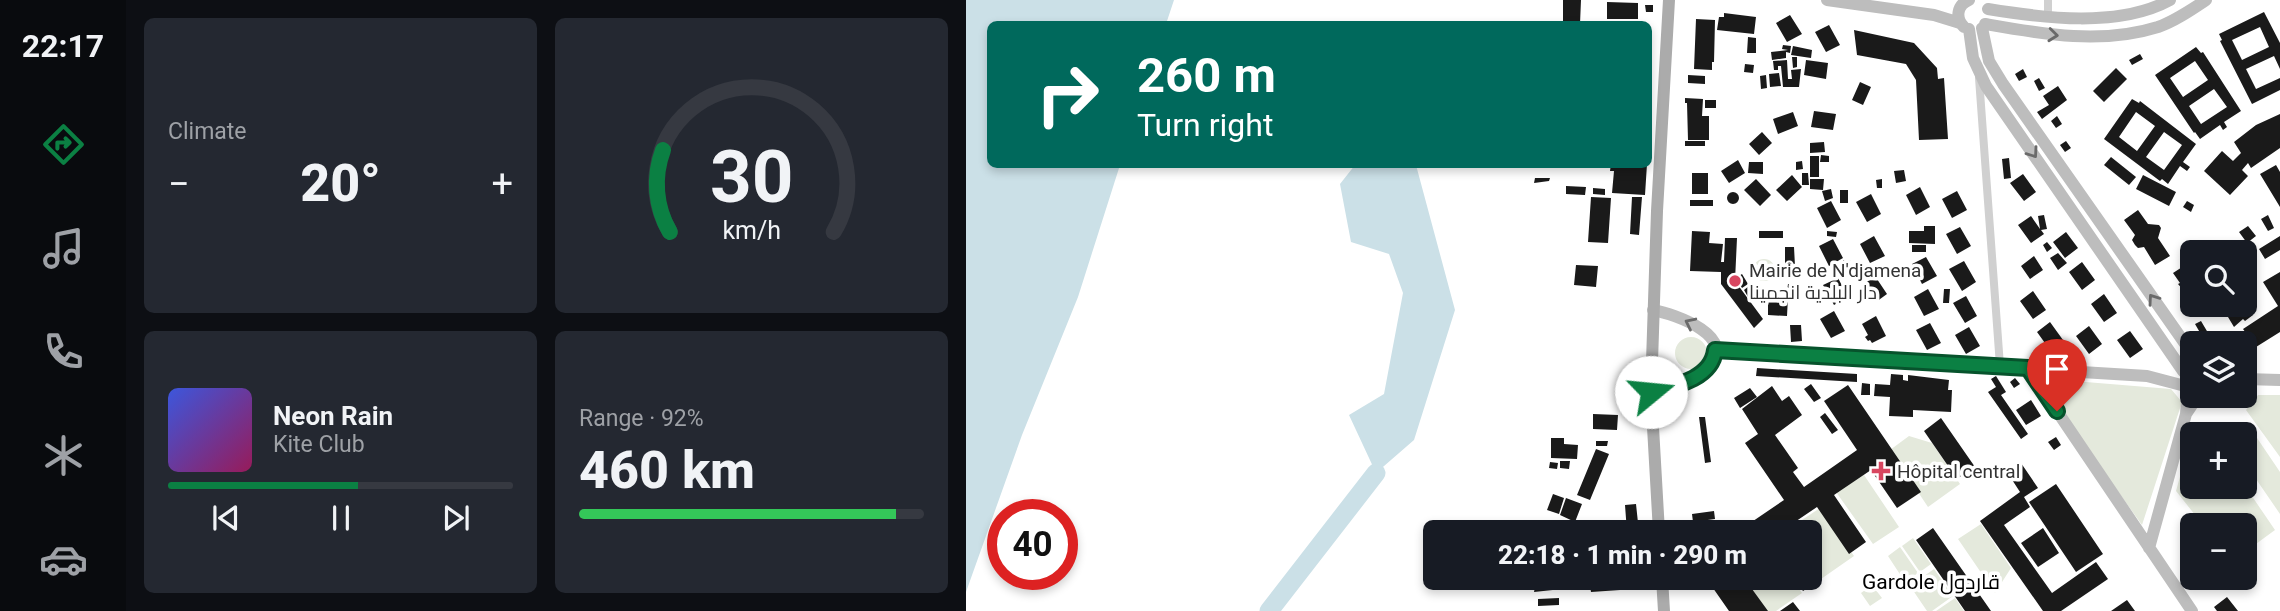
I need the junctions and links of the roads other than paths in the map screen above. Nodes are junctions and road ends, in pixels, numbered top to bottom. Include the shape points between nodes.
1 (1669, 0) edge
2 (1827, 0) edge
3 (1964, 0) edge
4 (2048, 0) edge
5 (2171, 0) edge
6 (2206, 0) edge
7 (1984, 5) edge
8 (2048, 15) junction
9 (1974, 26) junction
10 (1979, 72) junction
11 (1653, 310) junction
12 (2180, 336) edge
13 (1715, 350) junction
14 (2000, 366) junction
15 (2028, 368) junction
16 (2180, 368) edge
17 (2180, 377) edge
18 (2257, 379) edge
19 (2280, 380) edge
20 (1651, 392) junction
21 (2187, 408) edge
22 (1658, 520) edge
23 (2149, 548) junction
24 (1663, 590) edge
25 (1664, 611) edge
26 (2192, 611) edge

1 - 11 main road
2 - 9 street via 1934,15
3 - 9 street via 1958,13
4 - 8 street
5 - 8 street via 2103,18
9 -> 6 street via 2063,36 2131,33 2160,26
7 - 8 street
7 - 9 street via 1988,20
9 - 10 street via 1973,58
12 -> 9 street via 2003,84
10 - 14 street
10 -> 16 street
13 -> 11 street via 1699,326
11 - 20 main road
13 - 14 street
13 - 20 street via 1710,367 1699,376
14 - 15 street
15 - 17 street via 2147,376 2167,372
15 - 23 street
18 - 19 street
20 - 22 main road
21 - 23 street
23 - 26 street
24 - 25 main road

